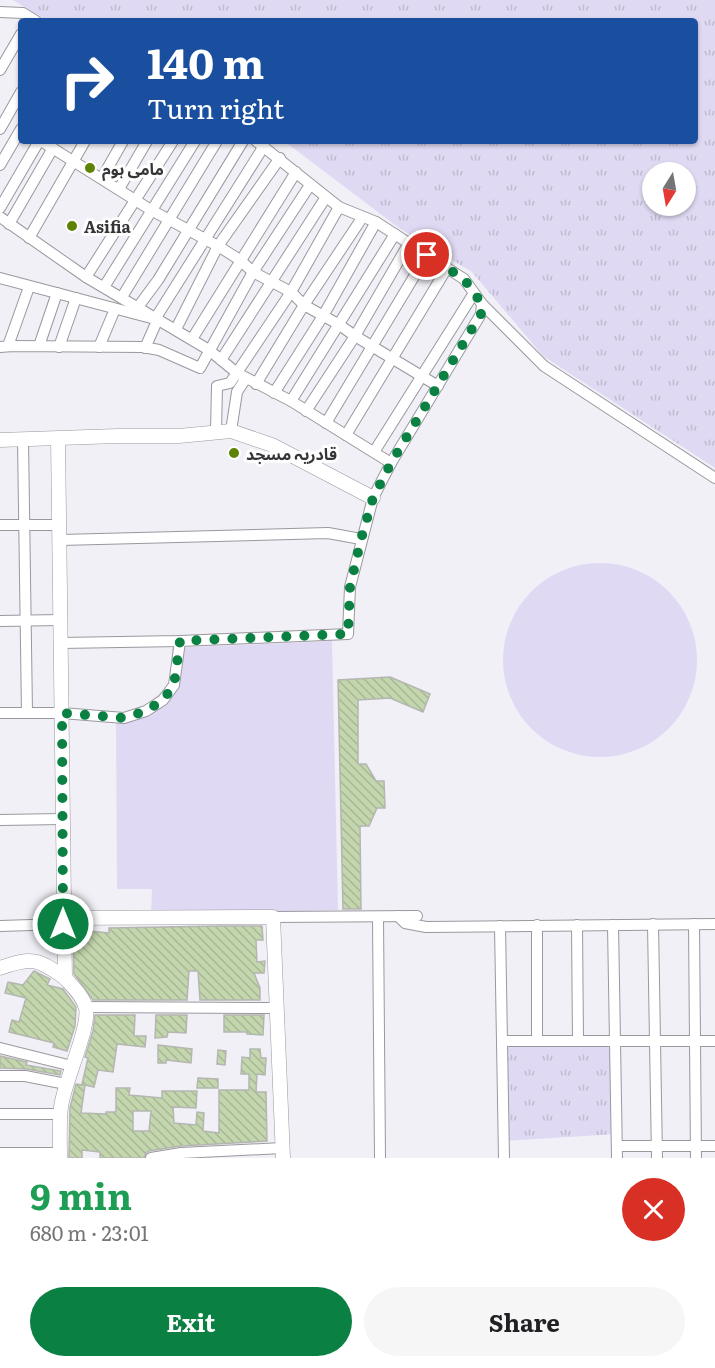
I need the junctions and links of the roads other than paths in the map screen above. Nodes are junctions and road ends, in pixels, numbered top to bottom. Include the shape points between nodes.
1 (0, 12) edge
2 (31, 18) edge
3 (18, 39) edge
4 (0, 70) edge
5 (18, 97) edge
6 (2, 123) edge
7 (18, 129) edge
8 (18, 135) edge
9 (39, 144) edge
10 (46, 144) edge
11 (83, 144) edge
12 (121, 144) edge
13 (145, 144) edge
14 (170, 144) edge
15 (193, 144) edge
16 (215, 144) edge
17 (241, 144) edge
18 (260, 144) edge
19 (53, 148) junction
20 (280, 158) junction
21 (74, 161) junction
22 (0, 165) edge
23 (296, 172) junction
24 (102, 178) junction
25 (309, 185) junction
26 (119, 189) junction
27 (326, 197) junction
28 (135, 199) junction
29 (339, 207) junction
30 (151, 210) junction
31 (362, 218) junction
32 (2, 219) edge
33 (169, 219) junction
34 (376, 222) junction
35 (189, 229) junction
36 (394, 234) junction
37 (29, 238) junction
38 (207, 240) junction
39 (408, 243) junction
40 (218, 246) junction
41 (427, 255) junction
42 (240, 260) junction
43 (447, 268) junction
44 (253, 272) junction
45 (86, 277) junction
46 (0, 278) edge
47 (271, 282) junction
48 (29, 286) junction
49 (104, 286) junction
50 (291, 292) junction
51 (57, 293) junction
52 (474, 293) junction
53 (122, 297) junction
54 (76, 298) junction
55 (482, 304) junction
56 (304, 305) junction
57 (138, 308) junction
58 (115, 309) junction
59 (323, 316) junction
60 (156, 320) junction
61 (338, 324) junction
62 (176, 329) junction
63 (355, 336) junction
64 (192, 339) junction
65 (39, 346) junction
66 (372, 346) junction
67 (4, 347) edge
68 (59, 347) junction
69 (99, 347) junction
70 (145, 348) junction
71 (209, 350) junction
72 (394, 358) junction
73 (221, 360) junction
74 (242, 375) junction
75 (423, 376) junction
76 (256, 384) junction
77 (438, 386) junction
78 (274, 393) junction
79 (291, 401) junction
80 (306, 411) junction
81 (326, 423) junction
82 (231, 431) junction
83 (216, 432) junction
84 (346, 435) junction
85 (58, 439) junction
86 (0, 440) edge
87 (23, 440) junction
88 (374, 452) junction
89 (391, 463) junction
90 (715, 478) edge
91 (373, 498) junction
92 (0, 525) edge
93 (26, 525) junction
94 (58, 525) junction
95 (361, 539) junction
96 (60, 540) junction
97 (27, 620) junction
98 (60, 620) junction
99 (0, 621) edge
100 (180, 641) junction
101 (61, 643) junction
102 (0, 713) edge
103 (27, 713) junction
104 (62, 713) junction
105 (63, 819) junction
106 (0, 820) edge
107 (398, 916) junction
108 (417, 916) dead end
109 (273, 917) junction
110 (378, 917) junction
111 (63, 921) junction
112 (653, 924) junction
113 (694, 924) junction
114 (715, 924) edge
115 (537, 925) junction
116 (577, 925) junction
117 (613, 925) junction
118 (0, 926) edge
119 (500, 926) junction
120 (0, 968) edge
121 (65, 978) junction
122 (85, 1007) junction
123 (276, 1008) junction
124 (502, 1041) junction
125 (537, 1041) junction
126 (578, 1041) junction
127 (615, 1041) junction
128 (655, 1041) junction
129 (695, 1041) junction
130 (715, 1041) edge
131 (0, 1048) edge
132 (72, 1066) junction
133 (0, 1076) edge
134 (66, 1084) junction
135 (0, 1114) edge
136 (61, 1114) junction
137 (617, 1146) junction
138 (657, 1146) junction
139 (696, 1146) junction
140 (715, 1146) edge
141 (0, 1153) edge
142 (282, 1153) edge
143 (181, 1155) edge
144 (60, 1156) edge
145 (151, 1158) edge
146 (380, 1158) edge
147 (504, 1158) edge
148 (617, 1158) edge
149 (657, 1158) edge
150 (696, 1158) edge

1 - 2 street via 23,13
3 - 4 street
5 - 6 street
6 - 7 street
8 - 22 street
9 - 32 street
10 - 19 street
11 - 21 street
12 - 24 street
13 - 26 street
14 - 28 street
15 - 30 street
16 - 33 street
17 - 35 street
18 - 20 street
18 - 38 street
19 - 21 street
19 - 32 street
20 - 23 street
20 - 40 street
21 - 24 street
21 - 37 street
23 - 25 street
23 - 42 street
24 - 26 street
25 - 27 street
25 - 44 street
26 - 28 street
27 - 29 street
27 - 47 street
28 - 30 street
28 - 45 street
29 - 31 street
29 - 50 street
30 - 33 street
30 - 49 street
31 - 34 street
31 - 56 street
32 - 37 street
33 - 35 street
33 - 53 street
34 - 36 street
34 - 59 street
35 - 38 street
35 - 57 street
36 - 39 street
36 - 61 street
37 - 45 street
38 - 40 street
38 - 60 street
39 - 41 street
39 - 63 street
40 - 42 street
40 - 62 street
41 - 43 street
41 - 66 street
42 - 44 street
42 - 64 street
43 - 52 street via 464,279
43 - 72 street
44 - 47 street
44 - 71 street
45 - 49 street
46 - 48 street
47 - 50 street
47 - 73 street
48 - 51 street
48 - 67 street
49 - 53 street
50 - 56 street
50 - 74 street
51 - 54 street
51 - 65 street
52 - 55 street
52 - 75 street
53 - 57 street
54 - 58 street
54 - 68 street
55 - 77 street via 481,314
55 - 90 street via 544,366
56 - 59 street
56 - 76 street
57 - 60 street
58 - 60 street
58 - 69 street
59 - 61 street
59 - 78 street
60 - 62 street
60 - 70 street
61 - 63 street
61 - 79 street
62 - 64 street
63 - 66 street
63 - 80 street
64 - 71 street
65 - 67 street
65 - 68 street
66 - 72 street
66 - 81 street
68 - 69 street
69 - 70 street
70 - 71 street via 200,368
71 - 73 street
72 - 75 street
72 - 84 street
73 - 74 street
74 - 76 street
74 - 82 street
74 - 83 street via 216,388
75 - 77 street
75 - 88 street
76 - 78 street
77 - 89 street
78 - 79 street
79 - 80 street
80 - 81 street
81 - 84 street
82 - 83 street
82 - 91 street via 272,445
83 - 85 street
84 - 88 street
85 - 87 street
85 - 94 street
86 - 87 street
87 - 93 street
88 - 89 street
89 - 91 street
91 - 95 street
92 - 93 street
93 - 94 street
93 - 97 street
94 - 96 street
95 - 96 street via 328,533
95 - 100 street via 350,587 348,634
96 - 98 street
97 - 98 street
97 - 99 street
97 - 103 street
98 - 101 street
100 - 101 street
100 - 104 street via 174,685 163,700 146,711 124,718
101 - 104 street
102 - 103 street
103 - 104 street
104 - 105 street
105 - 106 street
105 - 111 street
107 - 108 street
107 - 110 street
107 - 119 street via 405,922 426,927
109 - 110 street
109 - 111 street
109 - 123 street
110 - 146 street
111 - 118 street
111 - 121 street
112 - 113 street
112 - 117 street
112 - 128 street
113 - 114 street
113 - 129 street
115 - 116 street
115 - 119 street
115 - 125 street
116 - 117 street
116 - 126 street
117 - 127 street
119 - 124 street
120 - 121 street via 23,960 44,963
121 - 122 street
122 - 123 street
122 - 132 street via 85,1025
123 - 142 street
124 - 125 street
124 - 147 street
125 - 126 street
126 - 127 street
127 - 128 street
127 - 137 street
128 - 129 street
128 - 138 street
129 - 130 street
129 - 139 street
131 - 132 street
132 - 134 street
133 - 134 street via 25,1076
134 - 136 street
135 - 136 street
136 - 144 street
137 - 138 street
137 - 148 street
138 - 139 street
138 - 149 street
139 - 140 street
139 - 150 street
141 - 144 street
142 - 143 street
143 - 145 street

